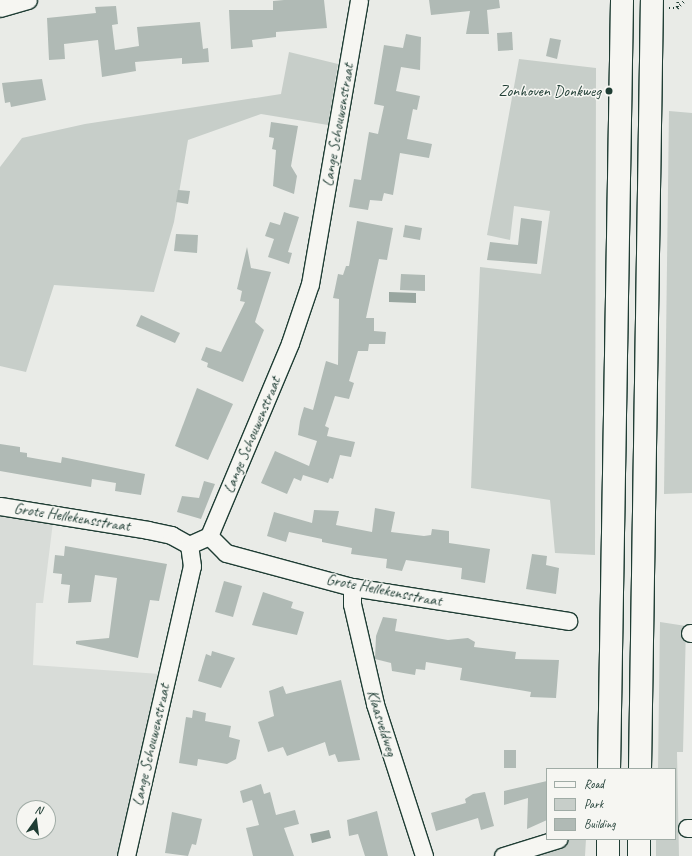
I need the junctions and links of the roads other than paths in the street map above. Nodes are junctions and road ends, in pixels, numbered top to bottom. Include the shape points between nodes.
1 (28, 0) edge
2 (359, 0) edge
3 (622, 0) edge
4 (652, 0) edge
5 (0, 8) edge
6 (0, 506) edge
7 (209, 536) junction
8 (189, 545) junction
9 (352, 587) junction
10 (568, 621) dead end
11 (609, 768) edge
12 (640, 768) edge
13 (555, 840) edge
14 (608, 840) edge
15 (639, 840) edge
16 (126, 856) edge
17 (424, 856) edge
18 (503, 856) edge
19 (608, 856) edge
20 (638, 856) edge

1 - 5 street
2 - 7 street, Lange Schouwenstraat via 310,284 290,343
3 - 11 highway
4 - 12 highway
6 - 8 street, Grote Hellekensstraat via 148,530 172,535
7 - 8 street
7 - 9 street, Grote Hellekensstraat via 226,553
8 - 16 street, Lange Schouwenstraat via 192,566
9 - 10 street, Grote Hellekensstraat
9 - 17 street, Klaasveldweg via 352,604 375,704
13 - 18 street
14 - 19 highway
15 - 20 highway

